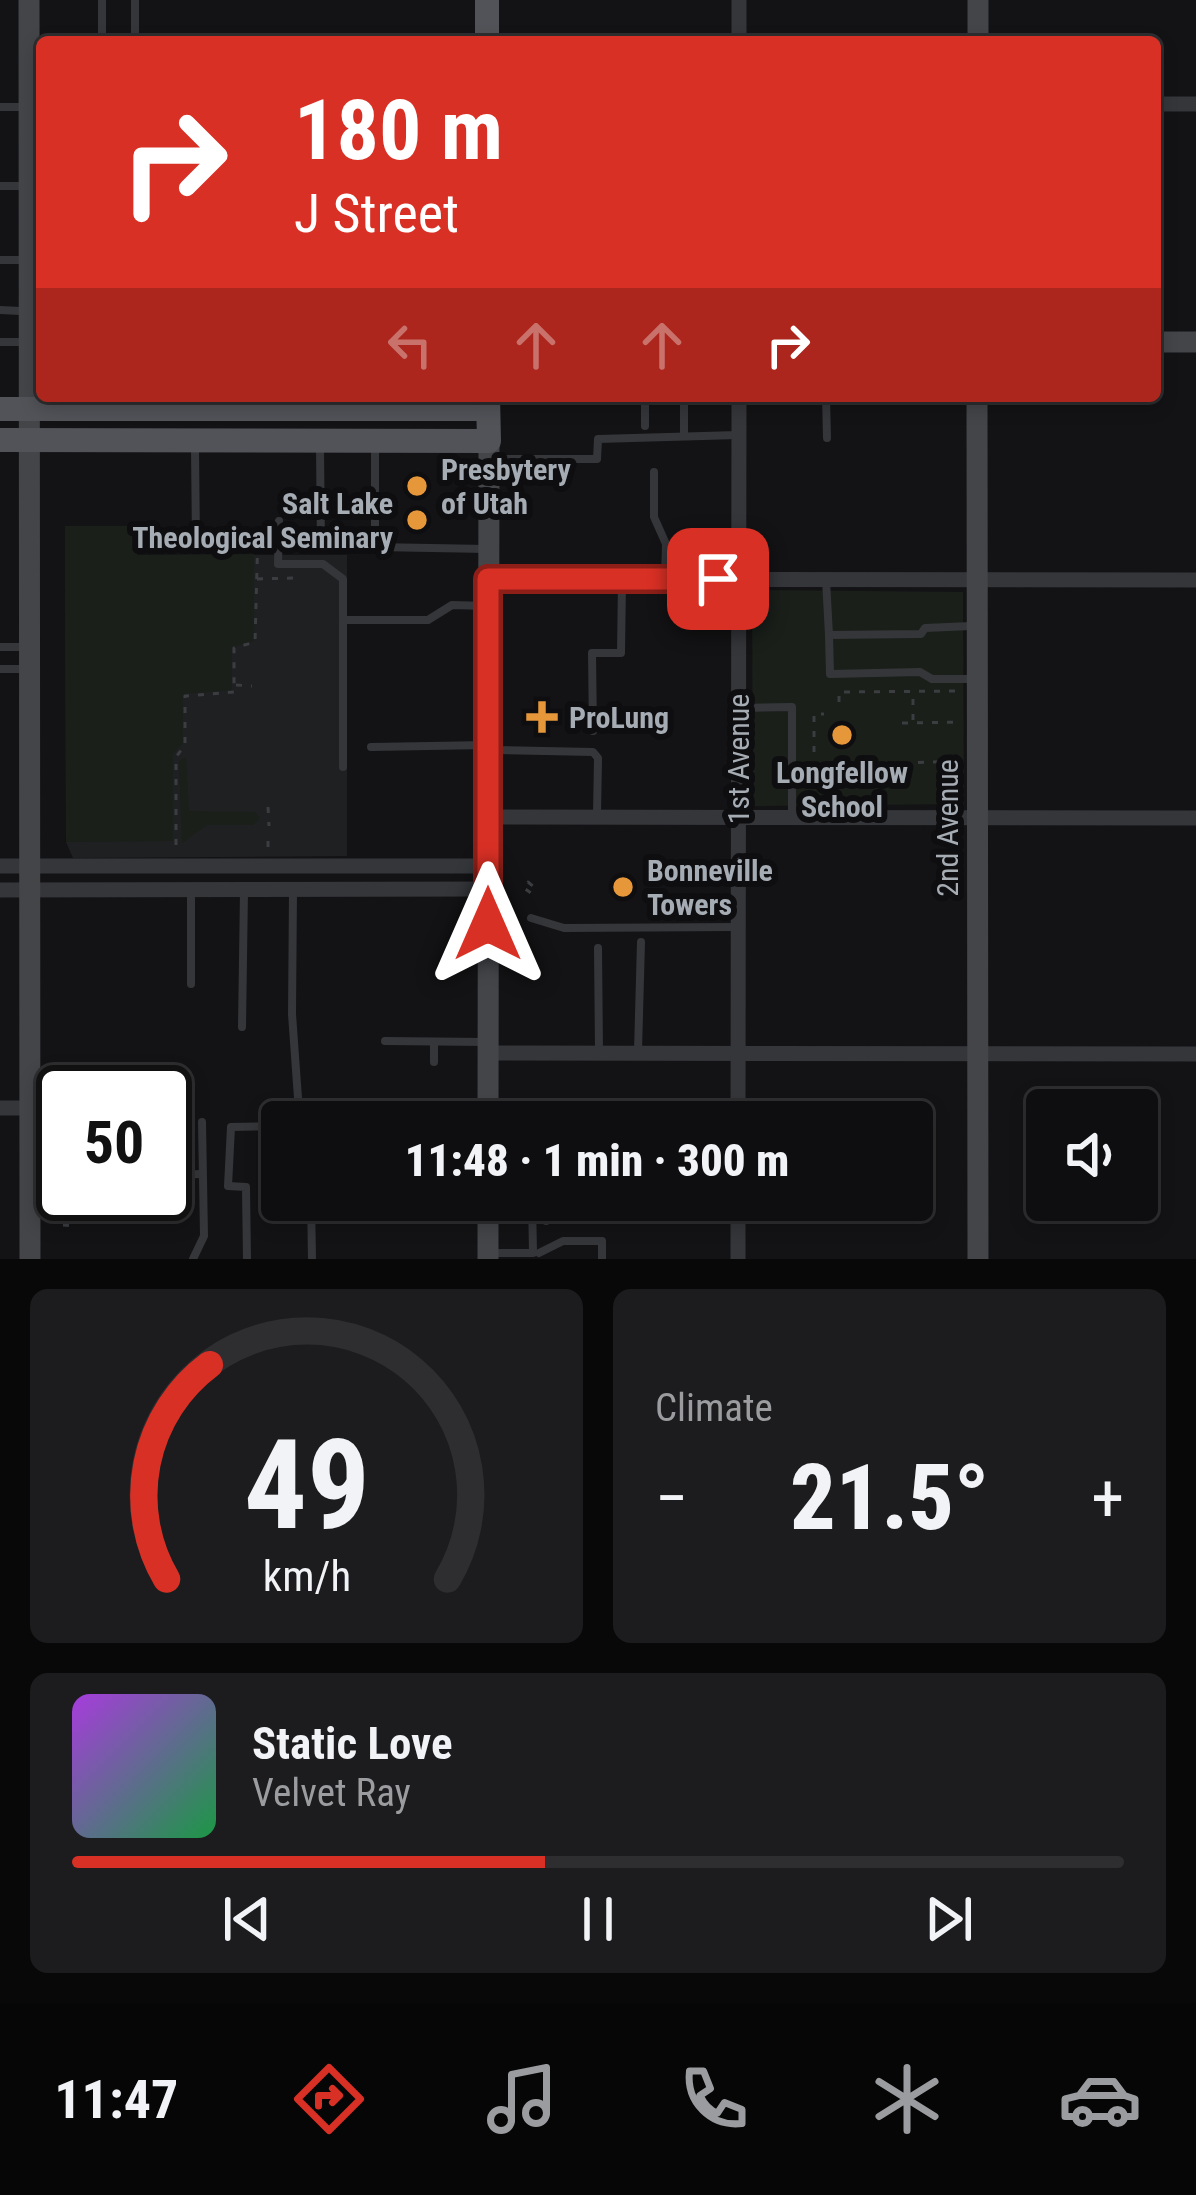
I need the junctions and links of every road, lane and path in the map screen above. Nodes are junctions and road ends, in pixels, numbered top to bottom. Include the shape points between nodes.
1 (28, 0) edge
2 (102, 0) edge
3 (135, 0) edge
4 (487, 0) edge
5 (739, 0) edge
6 (978, 0) edge
7 (102, 36) edge
8 (135, 36) edge
9 (487, 36) edge
10 (739, 36) edge
11 (978, 36) edge
12 (35, 55) edge
13 (33, 98) edge
14 (1161, 104) edge
15 (1196, 104) edge
16 (0, 107) edge
17 (0, 186) edge
18 (29, 186) junction
19 (0, 260) edge
20 (29, 260) junction
21 (0, 310) edge
22 (36, 311) edge
23 (0, 342) edge
24 (29, 342) junction
25 (1161, 342) edge
26 (1196, 342) edge
27 (153, 402) edge
28 (645, 402) edge
29 (685, 402) edge
30 (739, 402) edge
31 (826, 402) edge
32 (977, 402) edge
33 (250, 403) edge
34 (488, 403) edge
35 (0, 409) edge
36 (29, 410) junction
37 (645, 426) dead end
38 (740, 435) junction
39 (685, 436) junction
40 (827, 439) dead end
41 (0, 440) edge
42 (29, 440) junction
43 (195, 440) junction
44 (320, 440) junction
45 (374, 440) junction
46 (489, 450) junction
47 (655, 472) dead end
48 (279, 521) dead end
49 (258, 532) dead end
50 (196, 543) dead end
51 (321, 548) dead end
52 (488, 549) junction
53 (295, 578) dead end
54 (488, 579) junction
55 (622, 579) junction
56 (665, 579) junction
57 (739, 579) junction
58 (826, 579) junction
59 (977, 579) junction
60 (255, 580) junction
61 (1196, 580) edge
62 (488, 606) junction
63 (343, 620) junction
64 (977, 626) junction
65 (829, 635) junction
66 (0, 647) edge
67 (30, 658) junction
68 (0, 669) edge
69 (977, 679) junction
70 (234, 686) junction
71 (252, 686) dead end
72 (956, 691) dead end
73 (914, 692) junction
74 (839, 702) dead end
75 (738, 708) junction
76 (824, 713) dead end
77 (976, 722) junction
78 (902, 723) dead end
79 (913, 723) junction
80 (593, 731) dead end
81 (371, 747) dead end
82 (488, 748) junction
83 (976, 761) junction
84 (903, 764) dead end
85 (343, 767) dead end
86 (814, 770) junction
87 (824, 770) dead end
88 (800, 797) dead end
89 (268, 806) dead end
90 (488, 817) junction
91 (597, 817) junction
92 (738, 817) junction
93 (792, 817) junction
94 (976, 817) junction
95 (1196, 818) edge
96 (268, 826) dead end
97 (268, 841) dead end
98 (176, 845) dead end
99 (268, 855) dead end
100 (0, 866) edge
101 (30, 866) junction
102 (192, 866) junction
103 (324, 866) junction
104 (488, 866) junction
105 (521, 888) dead end
106 (537, 888) dead end
107 (488, 889) junction
108 (0, 890) edge
109 (30, 890) junction
110 (191, 890) junction
111 (244, 890) junction
112 (293, 890) junction
113 (325, 890) junction
114 (531, 918) dead end
115 (737, 928) junction
116 (640, 942) dead end
117 (598, 948) dead end
118 (191, 984) dead end
119 (242, 1027) dead end
120 (385, 1041) dead end
121 (434, 1042) junction
122 (488, 1047) junction
123 (599, 1053) junction
124 (638, 1053) junction
125 (738, 1053) junction
126 (977, 1054) junction
127 (1196, 1054) edge
128 (434, 1062) dead end
129 (433, 1090) dead end
130 (298, 1097) dead end
131 (433, 1101) edge
132 (488, 1101) edge
133 (738, 1101) edge
134 (0, 1108) edge
135 (30, 1108) junction
136 (36, 1109) edge
137 (202, 1122) dead end
138 (261, 1126) edge
139 (192, 1174) edge
140 (202, 1174) junction
141 (30, 1198) junction
142 (36, 1199) edge
143 (311, 1221) edge
144 (488, 1221) edge
145 (535, 1221) edge
146 (546, 1221) edge
147 (738, 1221) edge
148 (63, 1226) dead end
149 (76, 1226) dead end
150 (539, 1253) edge
151 (488, 1256) edge
152 (30, 1259) edge
153 (194, 1259) edge
154 (247, 1259) edge
155 (312, 1259) edge
156 (602, 1259) edge
157 (738, 1259) edge
158 (978, 1259) edge

1 - 12 main road
2 - 7 lane
3 - 8 lane
4 - 9 main road
5 - 10 street
6 - 11 main road
12 - 13 main road
13 - 16 lane
13 - 18 main road
14 - 15 street
17 - 18 lane
18 - 20 main road
19 - 20 lane
20 - 22 main road
21 - 22 lane
22 - 24 main road
23 - 24 lane
24 - 36 main road
25 - 26 main road
27 - 33 main road
27 - 36 main road
28 - 37 lane
29 - 39 lane
30 - 38 street, 1st Avenue
31 - 40 lane
32 - 59 main road, 2nd Avenue
33 - 34 main road
34 - 46 main road
35 - 36 main road
36 - 42 main road
38 - 39 lane
38 - 57 street, 1st Avenue
39 - 46 lane via 598,439 597,459
41 - 42 main road
42 - 43 main road
42 - 67 main road
43 - 44 main road
43 - 50 lane
44 - 45 main road
44 - 51 lane
45 - 46 main road
45 - 52 lane via 375,548
46 - 52 main road
47 - 56 lane
48 - 63 lane via 278,564 323,564 343,579
49 - 60 path
52 - 54 main road
53 - 60 path
54 - 55 street
54 - 62 main road
55 - 56 street
55 - 80 lane via 621,653 592,653
56 - 57 street
57 - 58 street
57 - 75 street, 1st Avenue
58 - 59 street
58 - 65 lane
59 - 61 street
59 - 64 main road, 2nd Avenue
60 - 70 path via 257,644 234,648
62 - 63 lane via 452,605 428,620
62 - 82 main road
63 - 85 lane
64 - 65 lane
64 - 69 main road, 2nd Avenue
65 - 69 lane via 830,674
66 - 67 lane
67 - 68 lane
67 - 101 main road
69 - 77 main road, 2nd Avenue
70 - 71 path
70 - 98 path via 185,696
72 - 73 path
73 - 74 path via 839,692
73 - 79 path
75 - 92 street, 1st Avenue
75 - 93 lane via 792,707
76 - 86 path via 814,714
77 - 79 path
77 - 83 main road, 2nd Avenue
78 - 79 path
81 - 82 lane
82 - 90 main road
82 - 91 lane via 593,752
83 - 84 path
83 - 94 main road, 2nd Avenue
86 - 87 path
86 - 88 path via 814,783 800,783
89 - 96 path
90 - 91 street
90 - 104 main road
91 - 92 street
92 - 93 street
92 - 115 street, 1st Avenue
93 - 94 street
94 - 95 street
94 - 126 main road, 2nd Avenue
97 - 99 path
100 - 101 street
101 - 102 street
101 - 109 main road
102 - 103 street
102 - 110 street
103 - 104 street
103 - 113 street
104 - 107 main road
105 - 106 path
107 - 113 street
107 - 122 main road
108 - 109 street
109 - 110 street
109 - 135 main road
110 - 111 street
110 - 118 lane
111 - 112 street
111 - 119 lane
112 - 113 street
112 - 130 lane
114 - 115 lane via 564,928
115 - 125 street, 1st Avenue
116 - 124 lane
117 - 123 lane
120 - 121 lane
121 - 122 lane
121 - 128 lane
122 - 123 street
122 - 132 main road
123 - 124 street
124 - 125 street
125 - 126 street
125 - 133 street, 1st Avenue
126 - 127 street
126 - 158 main road, 2nd Avenue
129 - 131 lane
134 - 135 street
135 - 136 lane
135 - 141 main road
137 - 140 lane
138 - 154 lane via 231,1126 228,1186 246,1186
139 - 140 lane
140 - 153 lane via 204,1236
141 - 142 lane
141 - 152 main road
143 - 155 lane
144 - 151 main road
145 - 150 lane
146 - 150 lane
147 - 157 street
148 - 149 path
150 - 151 lane
150 - 156 lane via 563,1241 602,1241

